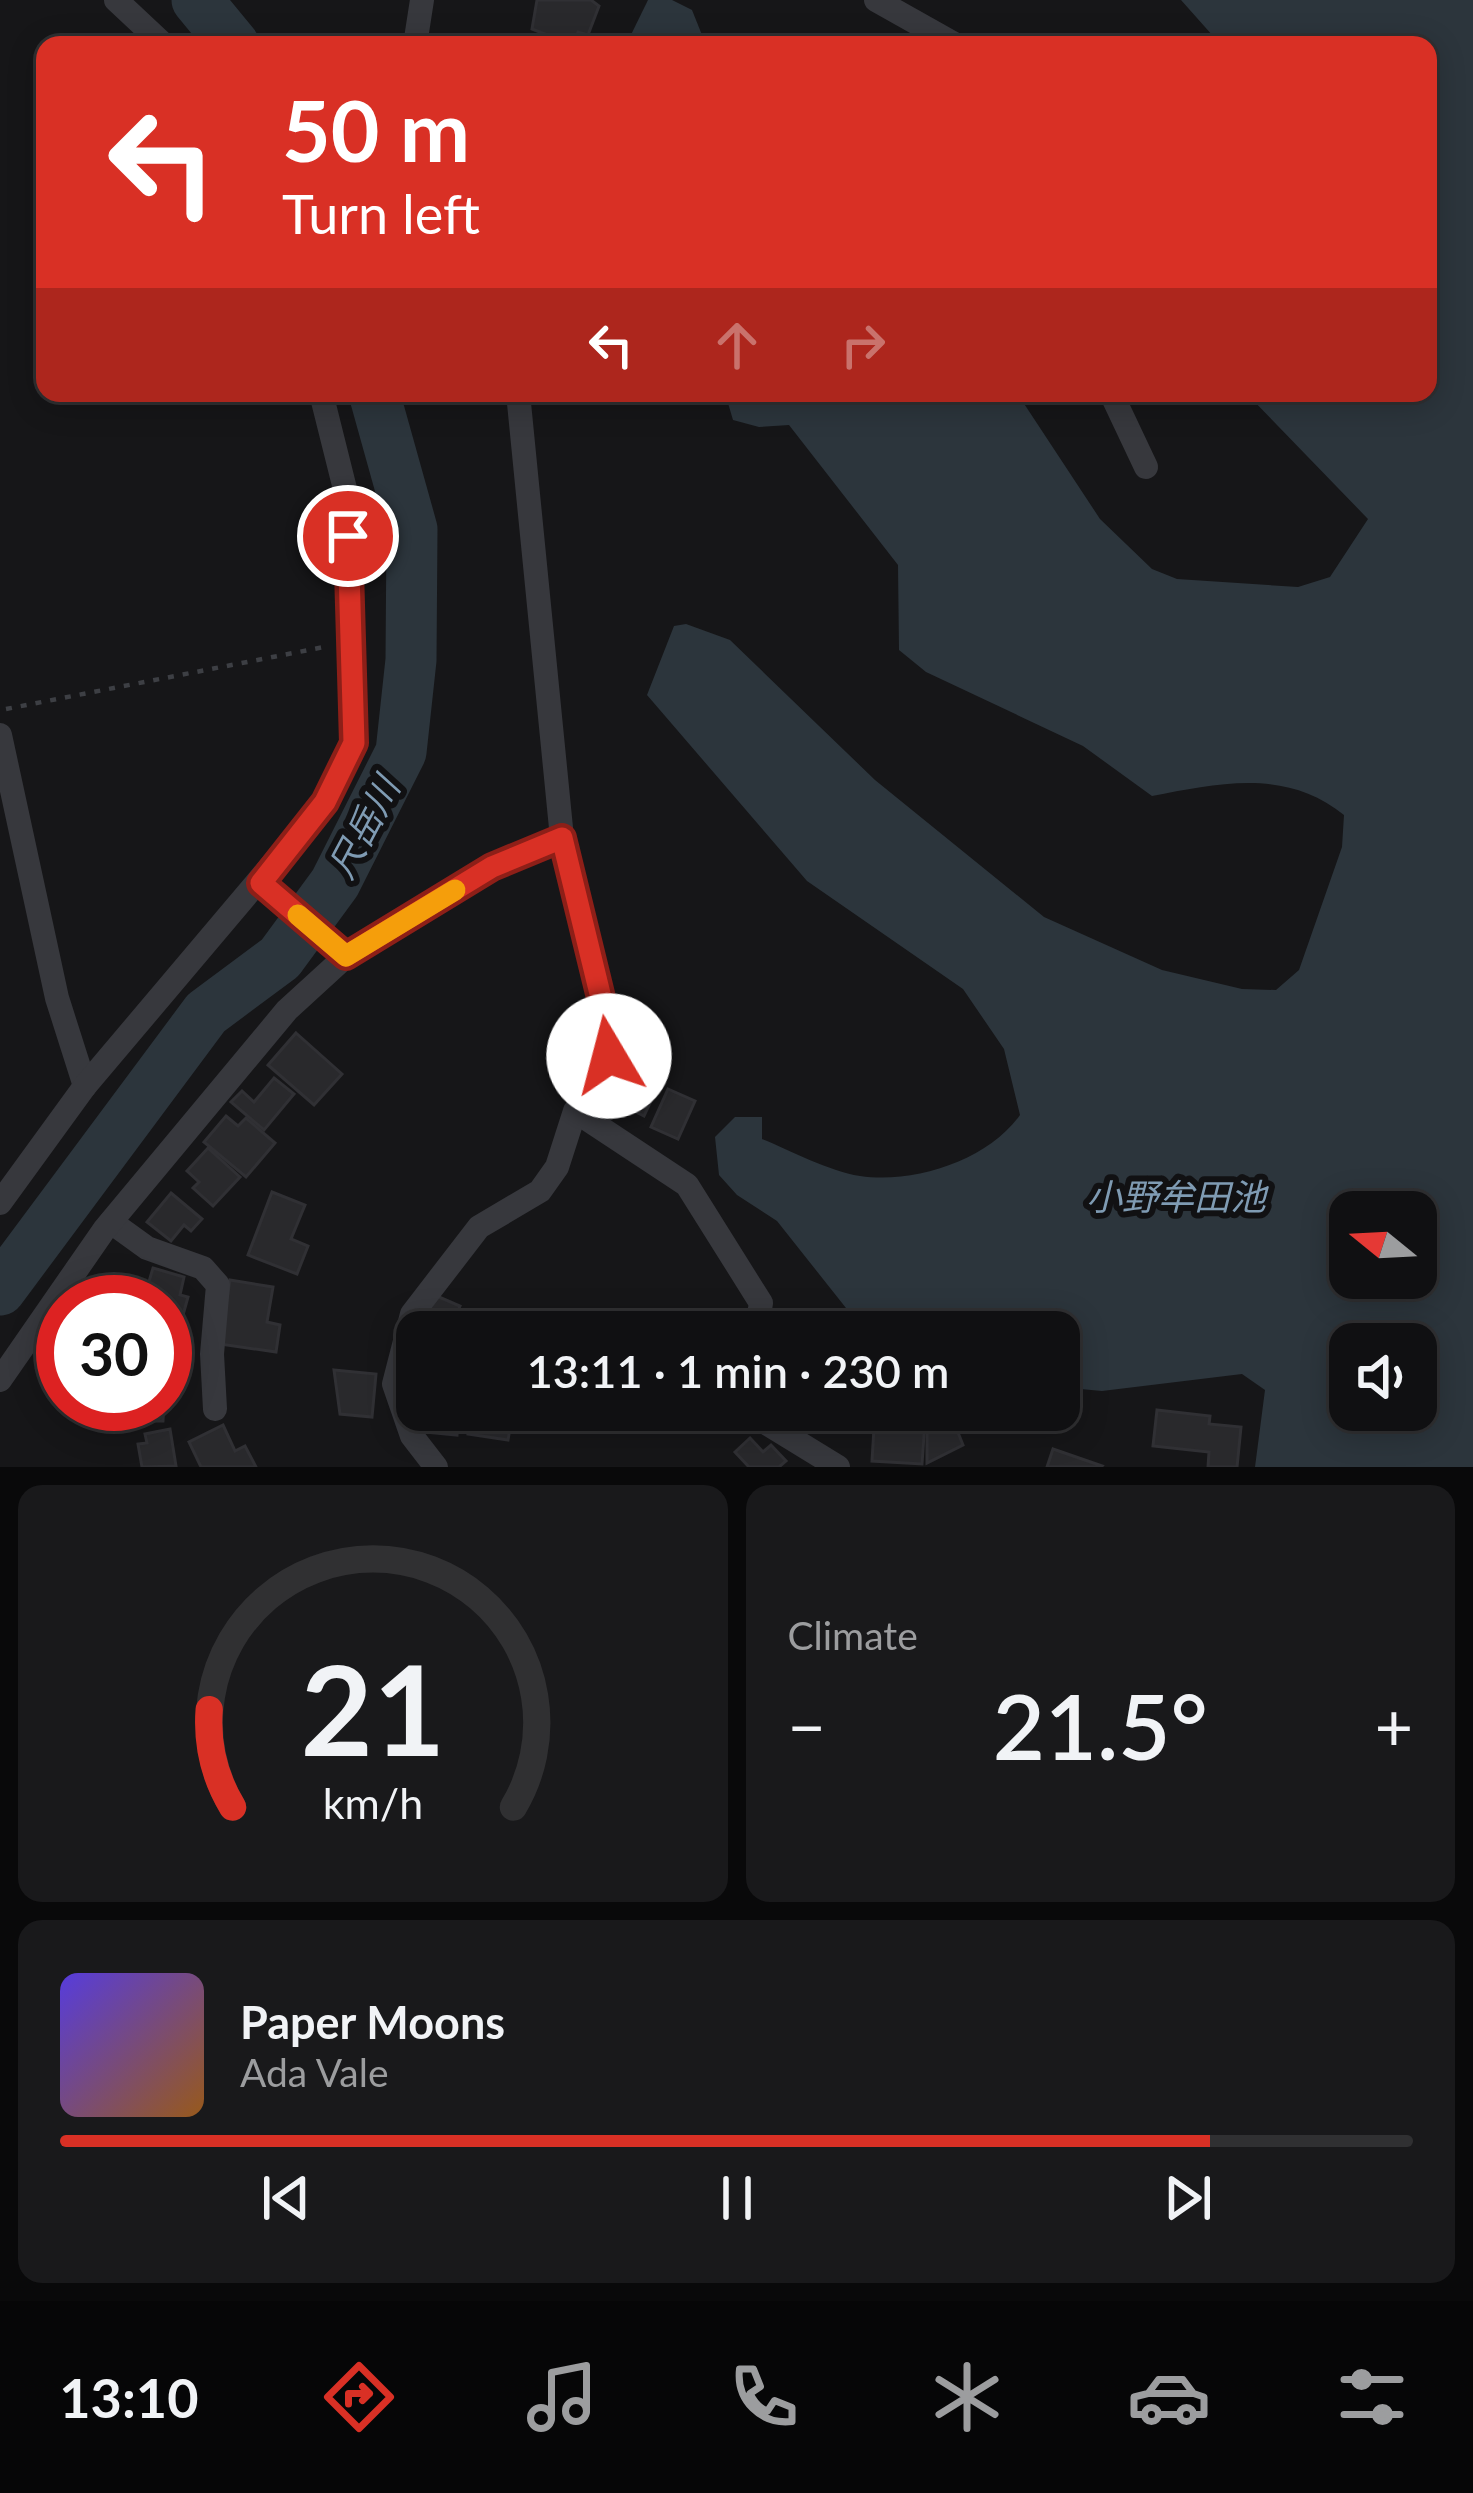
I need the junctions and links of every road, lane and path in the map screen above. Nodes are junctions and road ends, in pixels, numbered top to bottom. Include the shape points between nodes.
1 (116, 0) edge
2 (422, 0) edge
3 (876, 0) edge
4 (154, 36) edge
5 (416, 36) edge
6 (940, 36) edge
7 (323, 402) edge
8 (519, 402) edge
9 (1115, 402) edge
10 (1146, 467) dead end
11 (324, 647) dead end
12 (0, 710) edge
13 (0, 735) edge
14 (562, 838) junction
15 (266, 887) junction
16 (339, 951) junction
17 (85, 1086) junction
18 (594, 1119) junction
19 (0, 1204) edge
20 (111, 1222) junction
21 (760, 1311) edge
22 (0, 1380) edge
23 (215, 1409) dead end
24 (779, 1431) edge
25 (436, 1467) edge
26 (838, 1467) edge

1 - 4 street
2 - 5 street
3 - 6 street
7 - 15 street via 345,488 354,743 325,802
8 - 14 street
9 - 10 street
11 - 12 path
13 - 17 street
14 - 16 street
14 - 18 street via 609,1056
15 - 16 street
15 - 17 street
16 - 20 street
17 - 19 street
18 - 21 street via 688,1185
18 - 25 street via 575,1111 557,1166 539,1191 479,1227 412,1314 394,1384 412,1436
20 - 22 street
20 - 23 street via 147,1248 203,1268 218,1285
24 - 26 street

